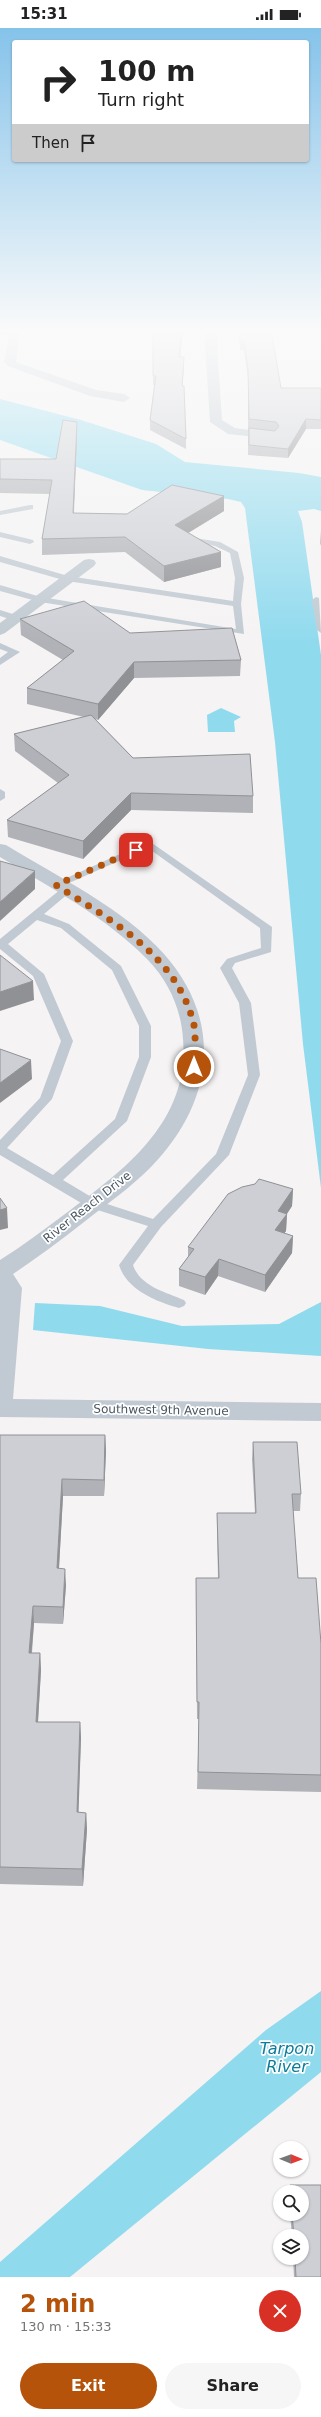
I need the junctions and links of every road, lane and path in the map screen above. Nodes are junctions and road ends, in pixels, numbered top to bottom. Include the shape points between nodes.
1 (255, 434) edge
2 (271, 436) edge
3 (30, 507) dead end
4 (0, 513) edge
5 (0, 534) edge
6 (198, 540) edge
7 (30, 542) dead end
8 (0, 559) edge
9 (89, 563) dead end
10 (67, 578) junction
11 (0, 588) edge
12 (40, 599) junction
13 (316, 600) dead end
14 (237, 604) junction
15 (0, 613) edge
16 (16, 618) junction
17 (0, 630) edge
18 (321, 630) edge
19 (0, 646) edge
20 (0, 662) edge
21 (0, 792) edge
22 (0, 798) edge
23 (0, 849) edge
24 (60, 888) junction
25 (35, 915) junction
26 (0, 1148) edge
27 (54, 1181) junction
28 (93, 1204) junction
29 (156, 1224) junction
30 (0, 1272) edge
31 (179, 1303) dead end
32 (0, 1408) edge
33 (321, 1412) edge

1 - 2 street
3 - 4 lane
5 - 7 lane
6 - 14 lane via 217,544 234,552 241,582
8 - 10 lane
9 - 10 street
10 - 12 street
10 - 14 lane
11 - 12 lane
12 - 14 lane via 241,632
12 - 16 street
13 - 18 lane
15 - 16 lane
16 - 17 street
19 - 20 lane via 15,652
21 - 22 lane
23 - 24 street, River Reach Drive
24 - 25 lane
24 - 28 street, River Reach Drive via 116,924 156,957 181,988 194,1023 194,1067 184,1100 159,1144 122,1182
24 - 29 lane via 149,844 266,927 267,950 231,961 226,968 245,1004 254,1075 222,1155
25 - 26 lane via 1,944 38,974 67,1041 46,1099
25 - 27 lane via 65,926 117,968 145,1026 145,1057 121,1121
26 - 27 lane
27 - 28 lane
28 - 29 lane
28 - 30 street, River Reach Drive
29 - 31 lane via 126,1265 127,1274 134,1282
30 - 32 street, River Reach Drive via 10,1288
32 - 33 street, Southwest 9th Avenue

